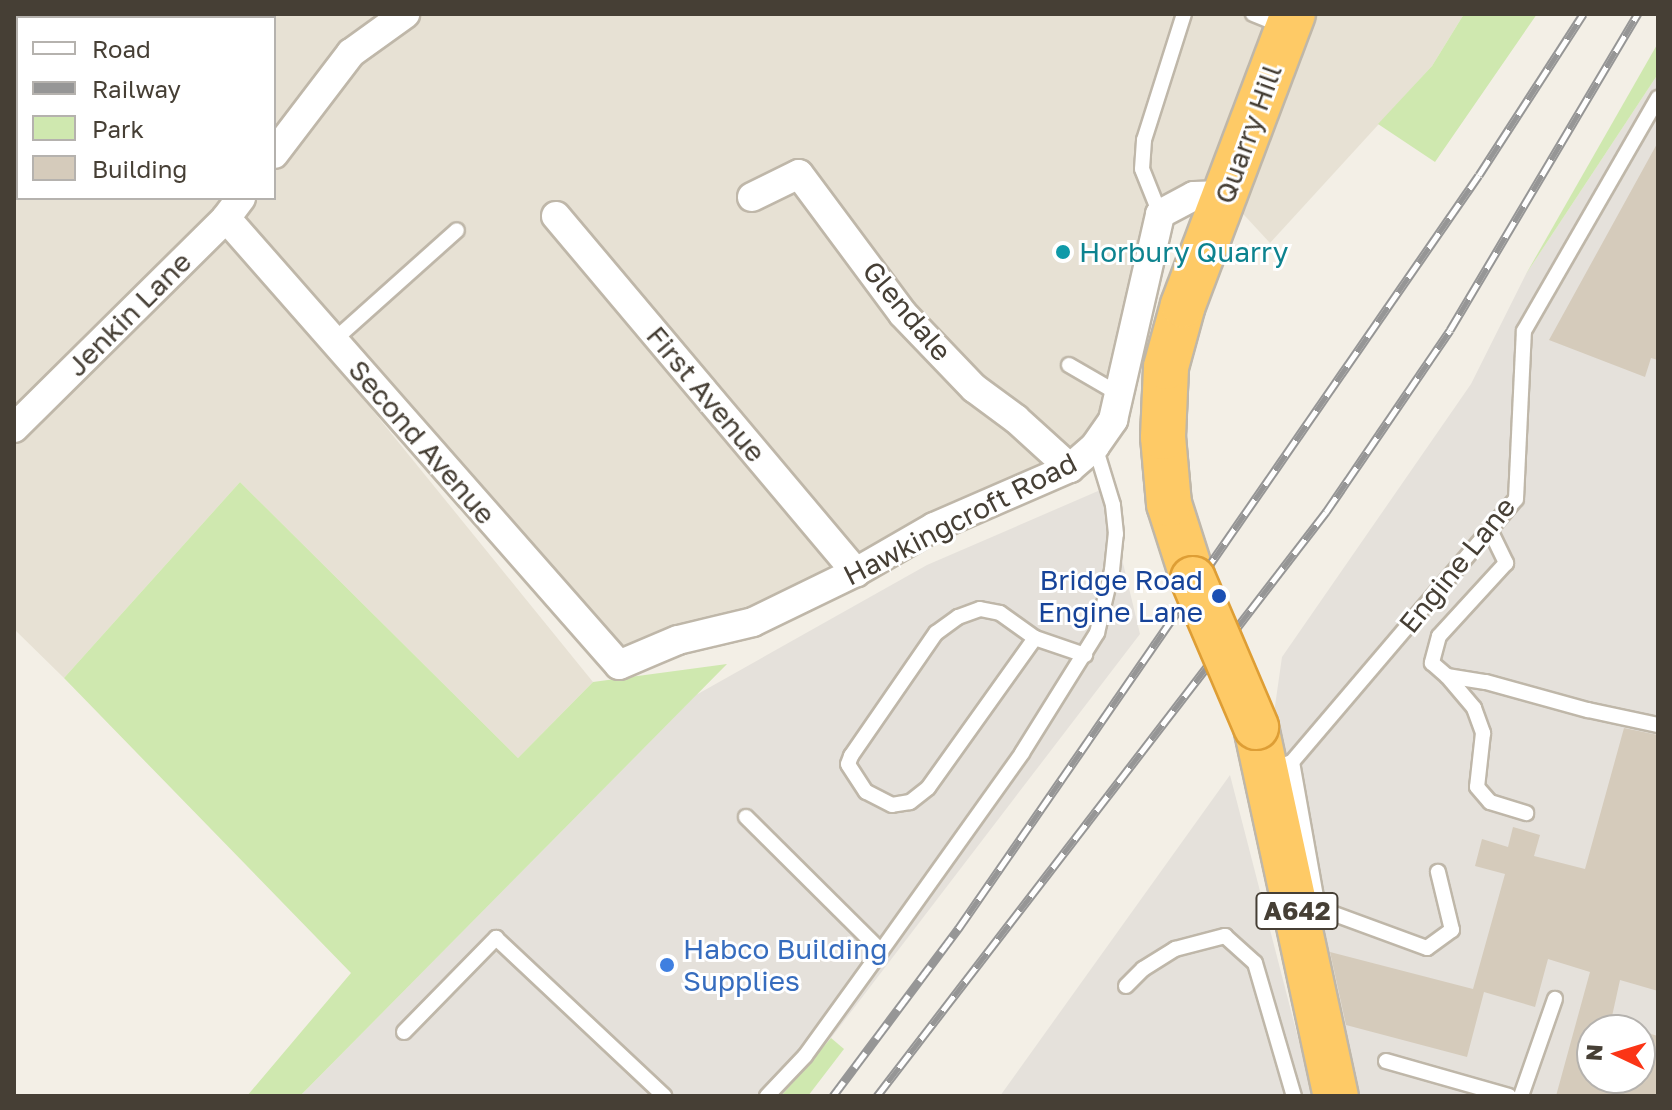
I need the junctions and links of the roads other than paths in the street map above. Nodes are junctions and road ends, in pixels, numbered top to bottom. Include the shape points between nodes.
1 (405, 14) edge
2 (1184, 14) edge
3 (1278, 19) edge
4 (1658, 98) edge
5 (276, 151) edge
6 (1226, 195) junction
7 (752, 197) dead end
8 (233, 208) edge
9 (1160, 214) junction
10 (558, 215) dead end
11 (457, 230) dead end
12 (333, 341) junction
13 (1069, 365) dead end
14 (1119, 394) junction
15 (14, 428) edge
16 (1095, 446) junction
17 (1070, 468) junction
18 (1490, 530) junction
19 (856, 572) junction
20 (1035, 638) junction
21 (1085, 655) junction
22 (619, 665) joint
23 (1447, 676) junction
24 (1658, 725) edge
25 (1279, 766) junction
26 (1526, 813) dead end
27 (746, 817) dead end
28 (1438, 872) dead end
29 (881, 951) junction
30 (1126, 986) dead end
31 (1555, 999) dead end
32 (404, 1032) dead end
33 (1386, 1061) dead end
34 (664, 1096) edge
35 (767, 1096) edge
36 (1294, 1096) edge
37 (1336, 1096) edge
38 (1509, 1096) edge
39 (1521, 1096) edge

1 - 5 street via 351,53
2 - 9 lane via 1144,140 1142,169
3 - 6 highway, Quarry Hill / A642
4 - 18 lane, Engine Lane via 1524,331 1516,499
6 - 9 street via 1194,196
6 - 25 highway, Quarry Hill / A642, bridge via 1183,305 1166,367 1163,437 1169,504 1193,579 1256,727
7 - 17 street, Glendale via 799,174 903,314 974,388
8 - 12 street, Second Avenue
8 - 15 street, Jenkin Lane
9 - 14 street, Hawkingcroft Road
10 - 19 street, First Avenue
11 - 12 lane
12 - 22 street, Second Avenue
13 - 14 lane
14 - 16 street, Hawkingcroft Road via 1113,420
16 - 17 street, Hawkingcroft Road
16 - 21 lane via 1116,534 1097,633
17 - 19 street, Hawkingcroft Road via 934,527
18 - 23 lane via 1506,563 1439,636 1432,663
18 - 25 lane, Engine Lane
19 - 22 street, Hawkingcroft Road via 753,622 678,640
20 - 20 lane via 1000,613 980,609 936,633 851,756 848,764 866,792 892,805 910,802 928,788
20 - 21 lane
21 - 29 lane
23 - 24 lane
23 - 26 lane via 1474,708 1483,733 1477,787 1490,802
25 - 28 lane via 1318,908 1427,948 1452,930
25 - 37 highway, A642
27 - 29 lane
29 - 35 lane via 805,1056
30 - 36 lane via 1175,949 1225,936 1255,963
31 - 39 lane
32 - 34 lane via 496,938
33 - 38 lane

